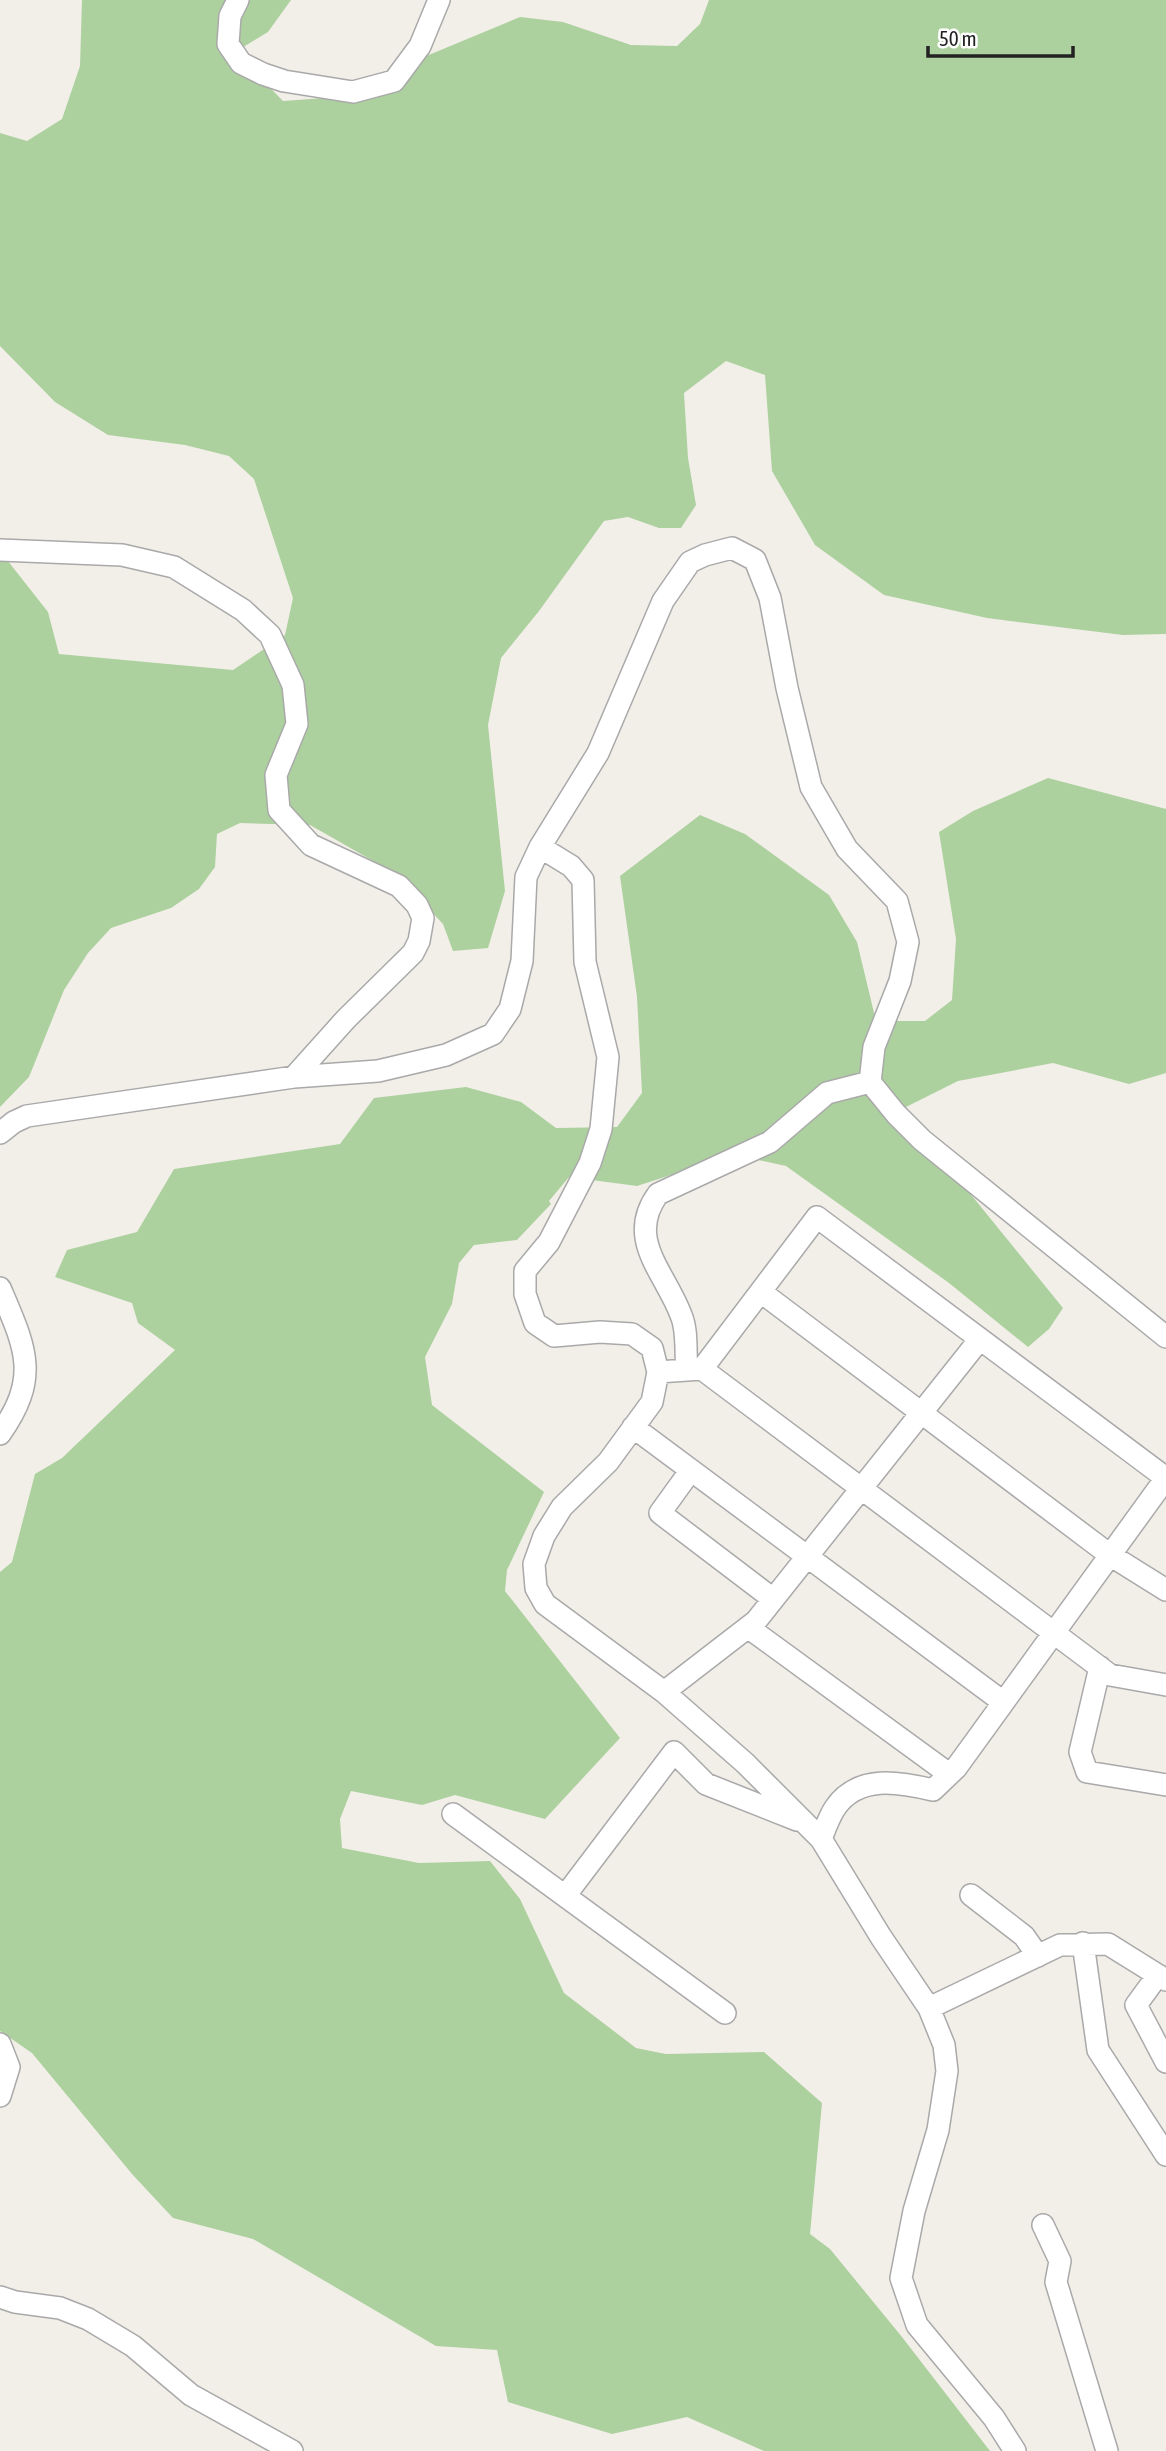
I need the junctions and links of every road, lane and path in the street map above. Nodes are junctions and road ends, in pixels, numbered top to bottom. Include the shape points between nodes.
1 (238, 0) edge
2 (439, 0) edge
3 (0, 550) edge
4 (540, 847) junction
5 (294, 1077) junction
6 (870, 1082) junction
7 (0, 1133) edge
8 (0, 1288) edge
9 (761, 1292) junction
10 (1166, 1337) edge
11 (980, 1339) junction
12 (695, 1370) junction
13 (658, 1372) junction
14 (922, 1412) junction
15 (633, 1427) junction
16 (0, 1434) edge
17 (691, 1470) junction
18 (1166, 1478) edge
19 (861, 1488) junction
20 (1110, 1555) junction
21 (807, 1556) junction
22 (1166, 1590) edge
23 (773, 1599) junction
24 (749, 1628) junction
25 (1054, 1632) junction
26 (1100, 1667) junction
27 (1166, 1685) edge
28 (664, 1692) junction
29 (1003, 1702) junction
30 (949, 1774) junction
31 (1166, 1786) edge
32 (453, 1815) dead end
33 (805, 1824) junction
34 (821, 1839) junction
35 (971, 1895) dead end
36 (565, 1896) junction
37 (1083, 1943) junction
38 (1038, 1956) junction
39 (1162, 1978) edge
40 (929, 2007) junction
41 (725, 2013) dead end
42 (0, 2044) edge
43 (1166, 2062) edge
44 (0, 2096) edge
45 (1166, 2155) edge
46 (1043, 2225) dead end
47 (0, 2297) edge
48 (292, 2451) edge
49 (1015, 2451) edge
50 (1107, 2451) edge

1 - 2 street via 230,16 228,44 241,63 284,80 353,92 394,80 420,46
3 - 5 street via 122,555 174,567 243,611 271,635 293,685 297,724 276,775 279,810 311,845 399,886 423,918 413,953
4 - 5 street via 526,877 522,961 510,1009 493,1034 446,1055 378,1071
4 - 6 street via 598,753 663,600 690,562 732,548 755,560 770,598 811,787 847,849 897,901 908,942 900,981 874,1047
4 - 13 street via 571,866 583,880 585,962 608,1057 601,1129 590,1163 549,1242 525,1271 524,1294 535,1323 554,1336 632,1334 652,1349
5 - 7 street via 27,1116
6 - 10 street via 922,1140
6 - 12 street via 827,1093 770,1142 658,1194 647,1209 644,1238 683,1318
8 - 16 street via 23,1343 25,1382
9 - 11 street via 817,1217
9 - 12 street
9 - 14 street
11 - 14 street
11 - 18 street
12 - 13 street
12 - 19 street
13 - 15 street via 652,1402
14 - 19 street
14 - 20 street
15 - 17 street
15 - 28 street via 608,1462 562,1507 544,1536 534,1564 536,1588 545,1604
17 - 21 street
17 - 23 street via 660,1513
18 - 20 street
19 - 21 street
19 - 25 street
20 - 22 street
20 - 25 street
21 - 23 street
21 - 29 street
23 - 24 street
24 - 28 street
24 - 30 street
25 - 26 street
25 - 29 street
26 - 27 street via 1110,1675
26 - 31 street via 1080,1752 1087,1772
28 - 33 street via 745,1763
29 - 30 street
30 - 34 street via 933,1790 895,1782 859,1787 836,1807
32 - 36 street
33 - 34 street
33 - 36 street via 706,1784 674,1752
34 - 40 street
35 - 38 street via 1024,1936
36 - 41 street
37 - 38 street via 1060,1945
37 - 39 street via 1108,1944
37 - 45 street via 1098,2050
38 - 40 street
39 - 43 street via 1136,2004
40 - 49 street via 944,2045 947,2071 938,2130 914,2211 901,2278 917,2325 994,2418
42 - 44 street via 9,2067
46 - 50 street via 1060,2261 1056,2282
47 - 48 street via 60,2308 88,2319 133,2346 191,2395

